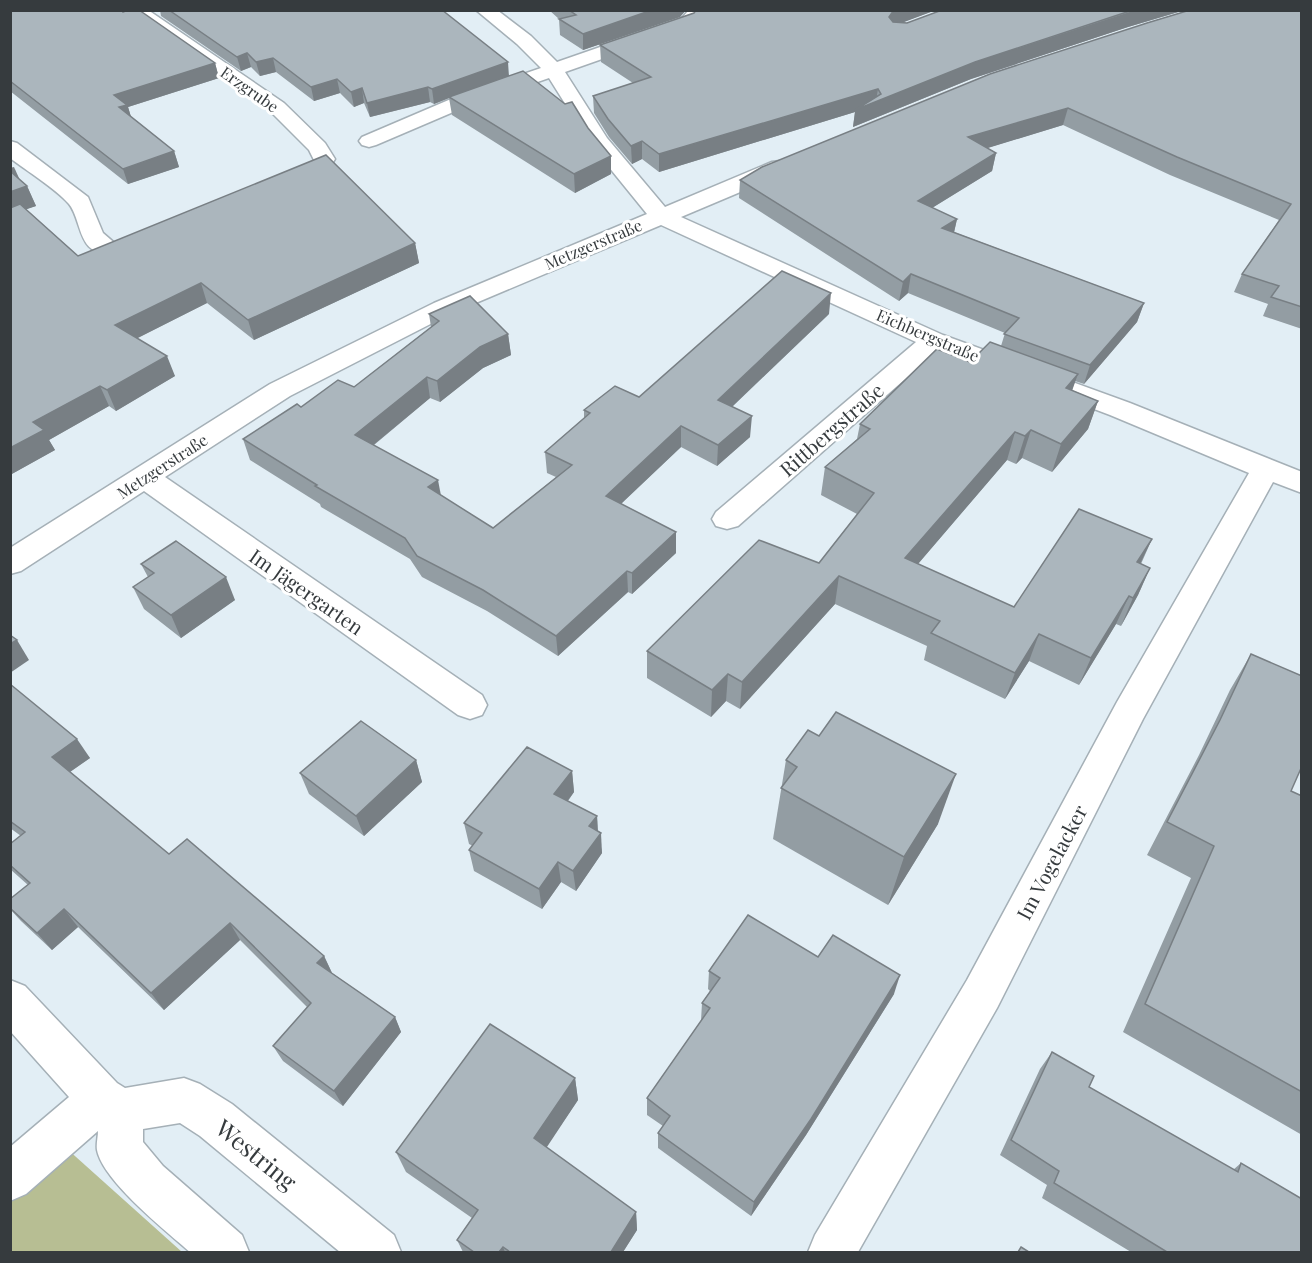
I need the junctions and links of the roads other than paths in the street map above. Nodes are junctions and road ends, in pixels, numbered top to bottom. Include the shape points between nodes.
1 (135, 10) edge
2 (700, 10) edge
3 (487, 11) edge
4 (555, 71) junction
5 (369, 141) dead end
6 (10, 147) edge
7 (803, 157) edge
8 (324, 159) edge
9 (660, 216) junction
10 (106, 246) edge
11 (934, 340) junction
12 (1284, 476) edge
13 (144, 477) junction
14 (727, 519) dead end
15 (10, 563) edge
16 (470, 705) dead end
17 (10, 1000) edge
18 (111, 1105) junction
19 (10, 1178) edge
20 (225, 1252) edge
21 (377, 1252) edge
22 (832, 1252) edge

1 - 8 street, Erzgrube via 277,107 318,147
2 - 4 street via 687,23
3 - 4 street
4 - 5 street via 429,114
4 - 9 street via 598,141
6 - 10 street via 80,202 93,237
7 - 9 street, Metzgerstraße
9 - 11 street, Eichbergstraße
9 - 13 street, Metzgerstraße via 443,308 291,385
11 - 12 street, Eichbergstraße via 1120,409
11 - 14 street, Rittbergstraße
12 - 22 street, Im Vogelacker via 1129,711 982,994
13 - 15 street, Metzgerstraße
13 - 16 street, Im Jägergarten
17 - 18 street
18 - 19 street
18 - 20 street via 120,1150 147,1182
18 - 21 street, Westring via 184,1100 216,1119

